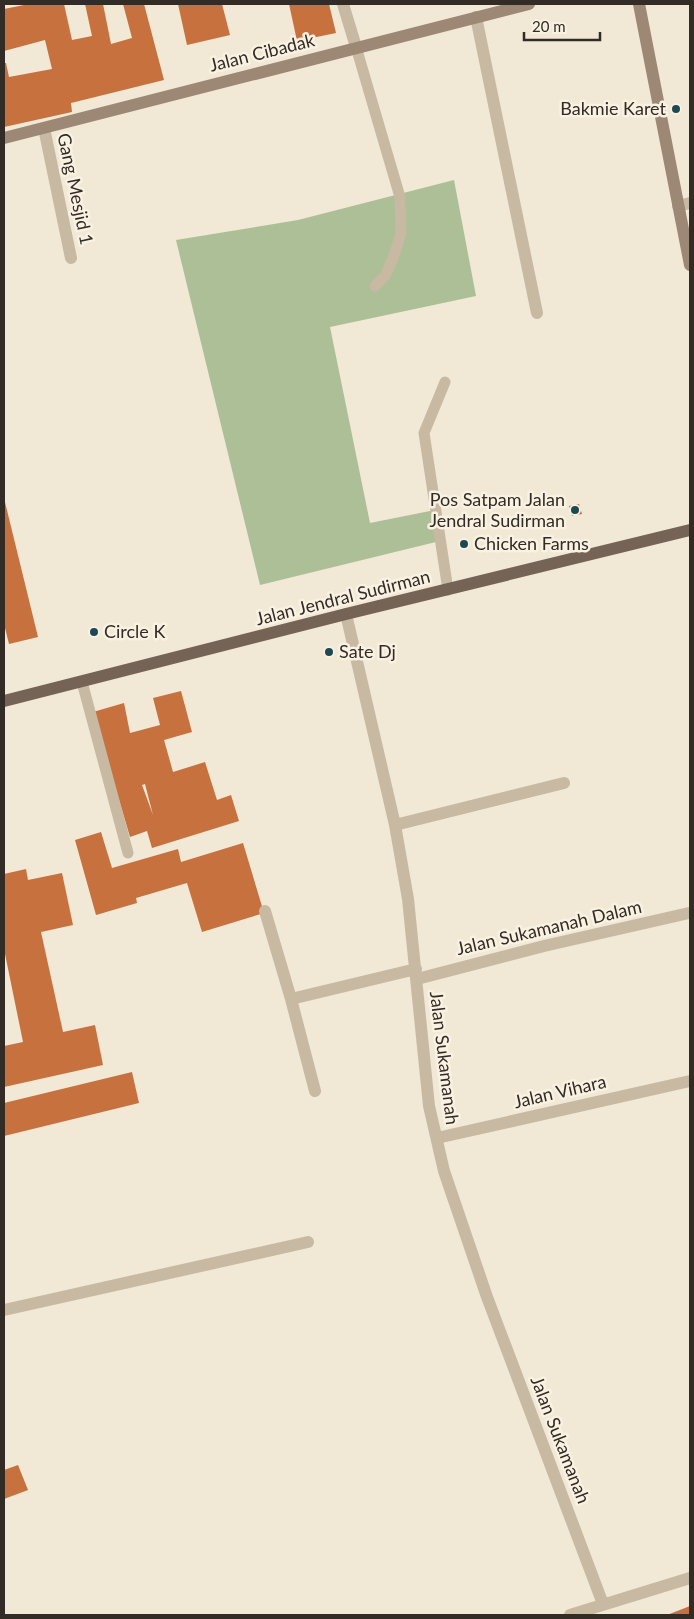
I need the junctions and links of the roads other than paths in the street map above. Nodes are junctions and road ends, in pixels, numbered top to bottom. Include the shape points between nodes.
1 (343, 4) edge
2 (529, 4) edge
3 (639, 4) edge
4 (476, 17) junction
5 (356, 47) junction
6 (44, 128) junction
7 (4, 138) edge
8 (684, 204) edge
9 (71, 258) dead end
10 (690, 265) edge
11 (375, 286) dead end
12 (537, 313) dead end
13 (445, 382) dead end
14 (690, 530) edge
15 (448, 590) junction
16 (346, 614) junction
17 (82, 682) junction
18 (4, 701) edge
19 (564, 783) dead end
20 (396, 825) junction
21 (128, 853) dead end
22 (264, 911) dead end
23 (690, 913) edge
24 (416, 974) junction
25 (291, 998) junction
26 (690, 1080) edge
27 (315, 1092) dead end
28 (437, 1138) junction
29 (308, 1242) dead end
30 (4, 1310) edge
31 (690, 1578) edge
32 (603, 1604) junction
33 (570, 1615) edge

1 - 5 street
2 - 4 main road, Jalan Cibadak
3 - 8 main road
4 - 5 main road, Jalan Cibadak
4 - 12 street
5 - 6 main road, Jalan Cibadak
5 - 11 lane via 400,198 401,233 385,276
6 - 7 main road, Jalan Cibadak
6 - 9 street, Gang Mesjid 1
8 - 10 main road
13 - 15 lane via 424,433
14 - 15 main road, Jalan Jendral Sudirman
15 - 16 main road, Jalan Jendral Sudirman
16 - 17 main road, Jalan Jendral Sudirman
16 - 20 street, Jalan Sukamanah
17 - 18 main road, Jalan Jendral Sudirman
17 - 21 lane
19 - 20 street
20 - 24 street, Jalan Sukamanah
22 - 25 street
23 - 24 street, Jalan Sukamanah Dalam
24 - 25 street, Jalan Sukamanah Dalam
24 - 28 street, Jalan Sukamanah via 429,1106
25 - 27 street
26 - 28 street, Jalan Vihara
28 - 32 street, Jalan Sukamanah via 444,1171 487,1297
29 - 30 street
31 - 32 street
32 - 33 street

